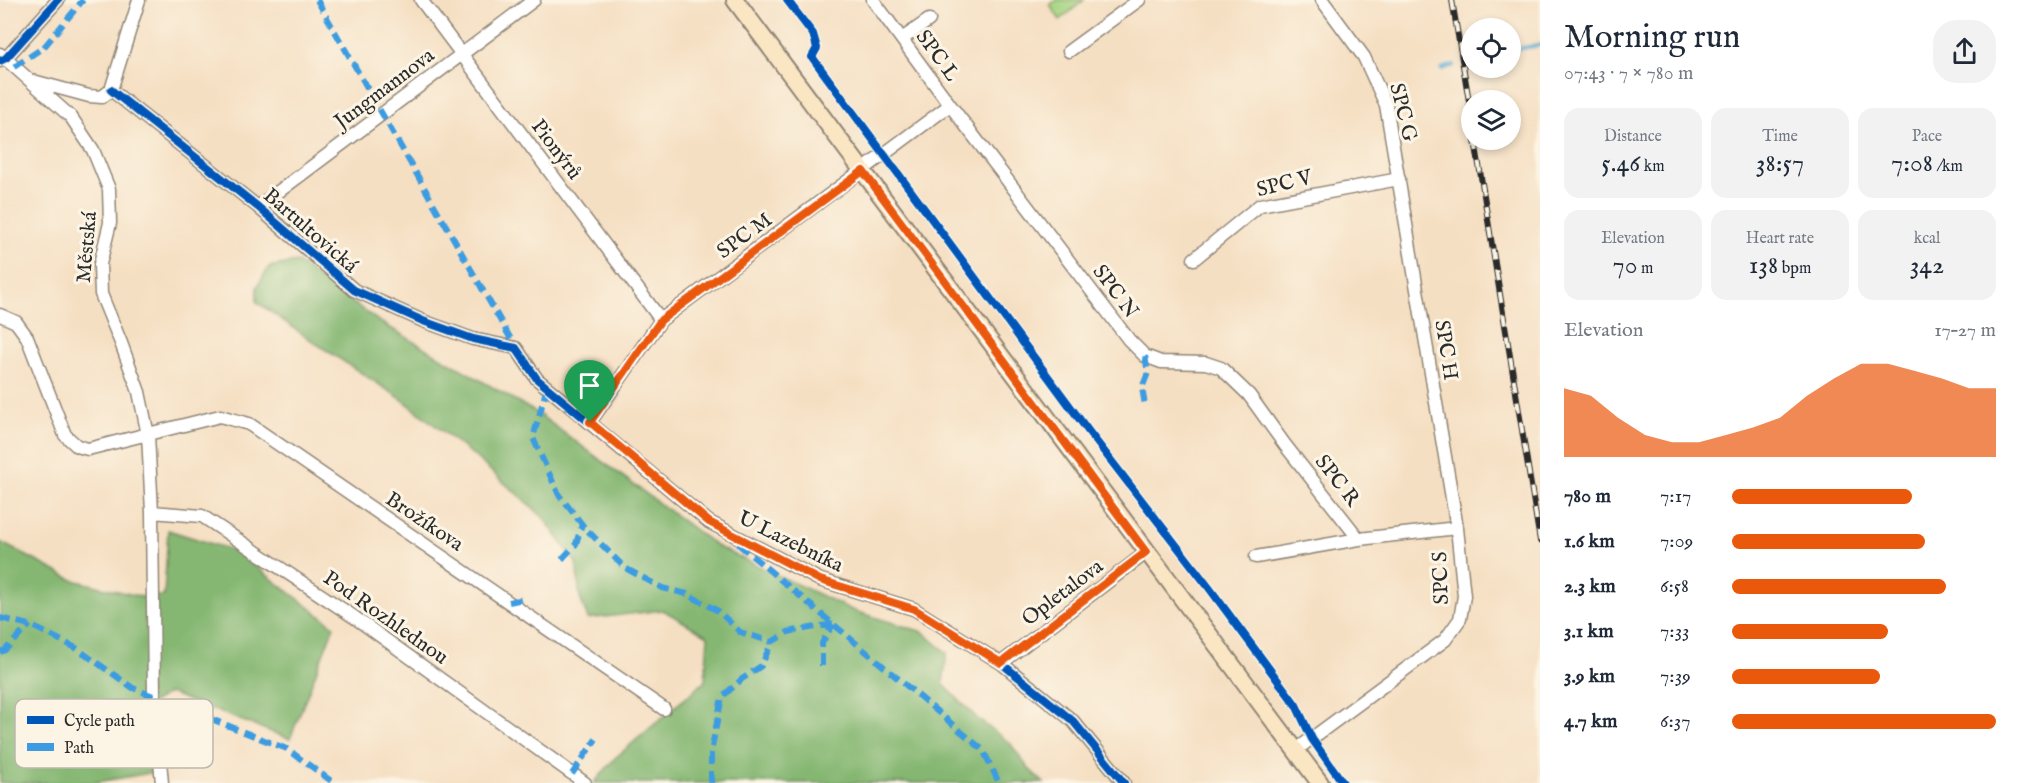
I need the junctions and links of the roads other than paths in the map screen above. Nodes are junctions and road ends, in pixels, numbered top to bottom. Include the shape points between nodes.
1 (58, 0) edge
2 (139, 0) edge
3 (422, 0) edge
4 (534, 0) edge
5 (735, 0) edge
6 (873, 0) edge
7 (1139, 0) edge
8 (1322, 0) edge
9 (929, 20) dead end
10 (902, 39) junction
11 (1069, 51) dead end
12 (462, 54) junction
13 (1, 60) edge
14 (29, 80) junction
15 (111, 90) junction
16 (950, 105) junction
17 (863, 171) junction
18 (1399, 179) junction
19 (258, 207) junction
20 (1194, 259) dead end
21 (0, 315) edge
22 (661, 320) junction
23 (516, 348) joint
24 (590, 422) junction
25 (148, 435) junction
26 (1285, 445) joint
27 (152, 512) junction
28 (1456, 528) junction
29 (1359, 539) junction
30 (1146, 552) junction
31 (1256, 557) dead end
32 (1001, 663) junction
33 (154, 699) edge
34 (664, 709) dead end
35 (1296, 750) junction
36 (158, 768) edge
37 (159, 783) edge
38 (585, 783) edge
39 (1124, 783) edge
40 (1320, 783) edge

1 - 13 street
2 - 15 street
3 - 12 street, Pionýrů
4 - 12 street, Jungmannova
5 - 17 main road
6 - 10 street, SPC L
7 - 11 street
8 - 18 street, SPC G via 1364,57 1386,105
9 - 10 street
10 - 16 street, SPC L
12 - 19 street, Jungmannova
12 - 22 street, Pionýrů
13 - 14 street, Městská
14 - 15 street via 89,96 102,97
14 - 25 street, Městská via 70,117 93,150 109,189 110,223 100,264 101,294 139,392
15 - 19 street, Bartultovická
16 - 17 street, SPC M
16 - 26 street, SPC N via 1145,356 1161,362 1206,363 1221,368 1249,395
17 - 22 street, SPC M
17 - 30 main road
18 - 20 street, SPC V via 1260,205
18 - 28 street, SPC H
19 - 23 street, Bartultovická via 354,290 473,339
21 - 25 street via 16,322 27,337 65,435 77,446 88,449
22 - 24 street, SPC M
23 - 24 street, U Lazebníka via 537,379
24 - 32 street, U Lazebníka via 709,522 820,580 914,609
25 - 27 street, Městská
25 - 34 street, Brožíkova via 220,416 249,424
26 - 29 street, SPC R
27 - 33 street, Městská
27 - 38 street, Pod Rozhlednou via 202,516 354,617
28 - 29 street, SPC S
28 - 35 street, SPC S via 1464,596 1460,620 1445,640
29 - 31 street, SPC S
30 - 32 street, Opletalova
30 - 35 main road
32 - 39 street, U Lazebníka via 1073,721
35 - 40 main road
36 - 37 street, Městská

